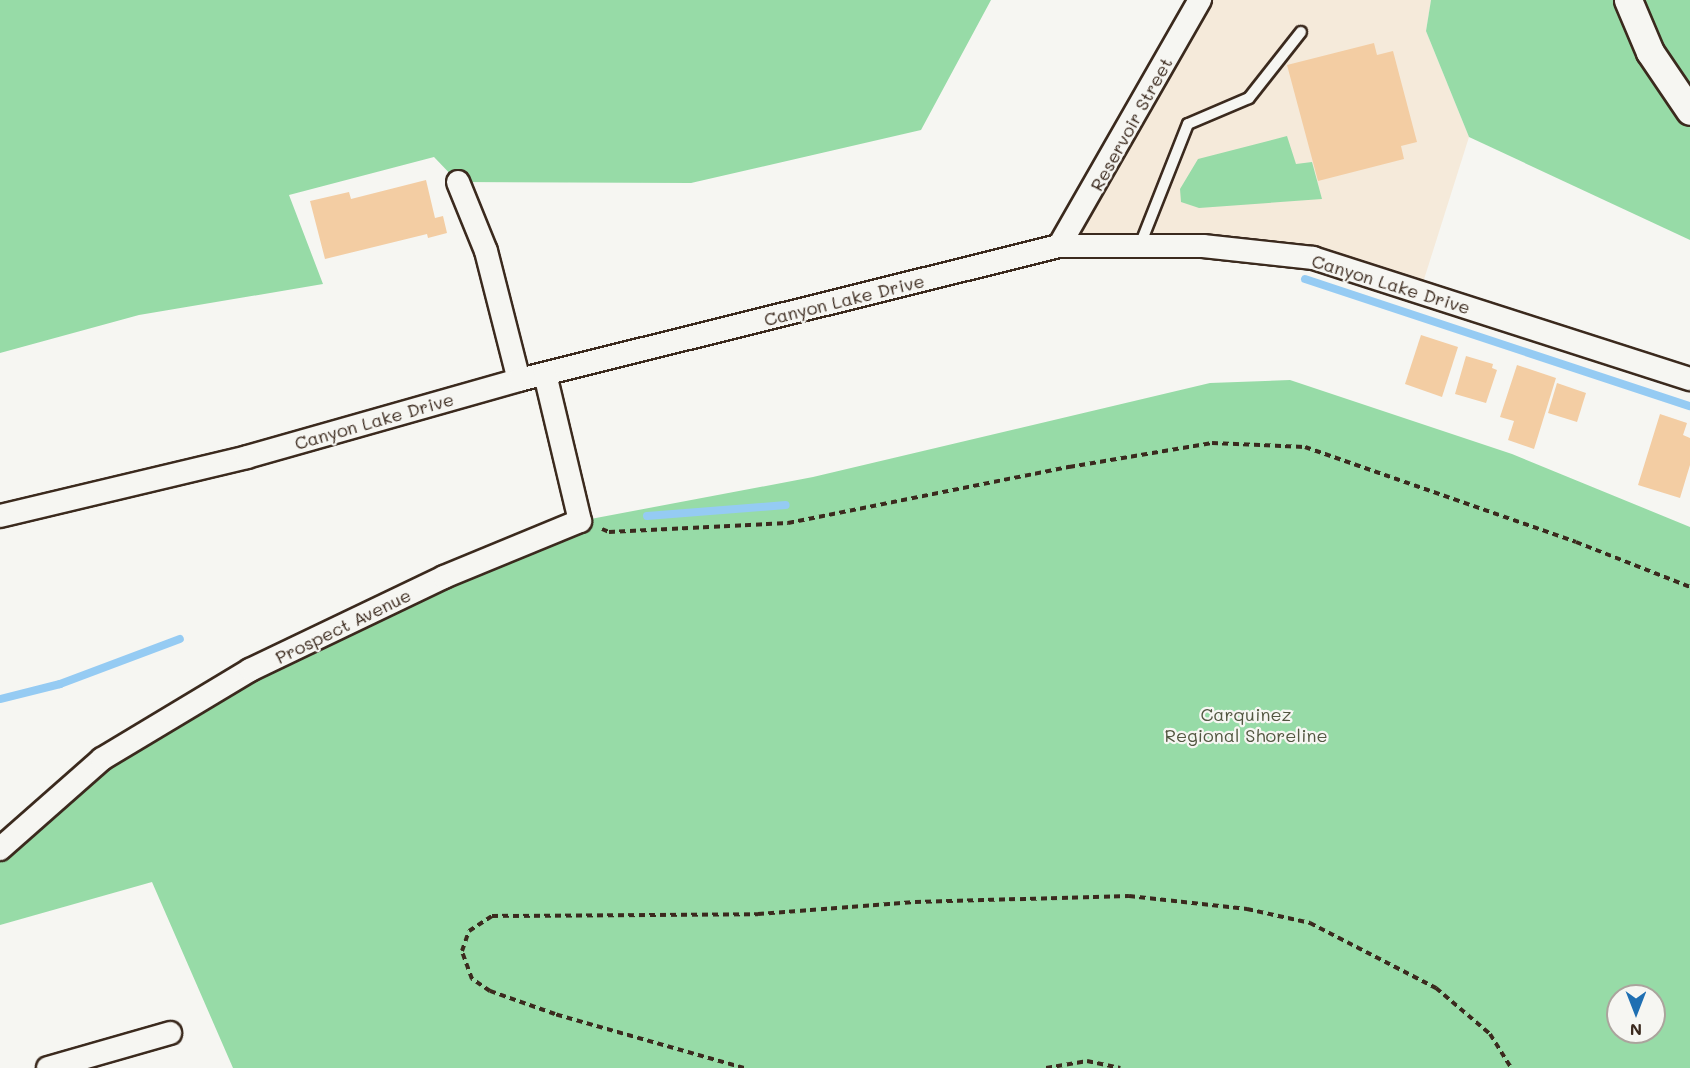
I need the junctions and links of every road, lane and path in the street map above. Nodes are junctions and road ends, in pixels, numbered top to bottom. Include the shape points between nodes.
1 (1200, 0) edge
2 (1628, 0) edge
3 (1301, 32) dead end
4 (1690, 111) edge
5 (458, 182) dead end
6 (1140, 245) junction
7 (1059, 246) junction
8 (545, 374) junction
9 (1690, 379) edge
10 (519, 380) junction
11 (0, 516) edge
12 (580, 521) junction
13 (1690, 587) edge
14 (0, 849) edge
15 (170, 1033) dead end
16 (48, 1068) edge
17 (744, 1068) edge
18 (1046, 1068) edge
19 (1120, 1068) edge
20 (1511, 1068) edge

1 - 7 street, Reservoir Street
2 - 4 street via 1650,52
3 - 6 lane via 1249,98 1188,124
5 - 10 street via 486,251
6 - 7 street, Canyon Lake Drive
6 - 9 street, Canyon Lake Drive via 1203,246 1313,258
7 - 8 street, Canyon Lake Drive
8 - 10 street, Canyon Lake Drive
8 - 12 street
10 - 11 street, Canyon Lake Drive via 247,458
12 - 13 path via 609,532 788,523 1069,466 1212,443 1305,447 1576,542
12 - 14 street, Prospect Avenue via 444,577 250,670 102,759
15 - 16 street
17 - 20 path via 555,1014 490,991 472,979 462,951 470,931 492,916 758,914 915,902 1129,896 1247,909 1310,923 1436,988 1490,1034
18 - 19 path via 1087,1061

